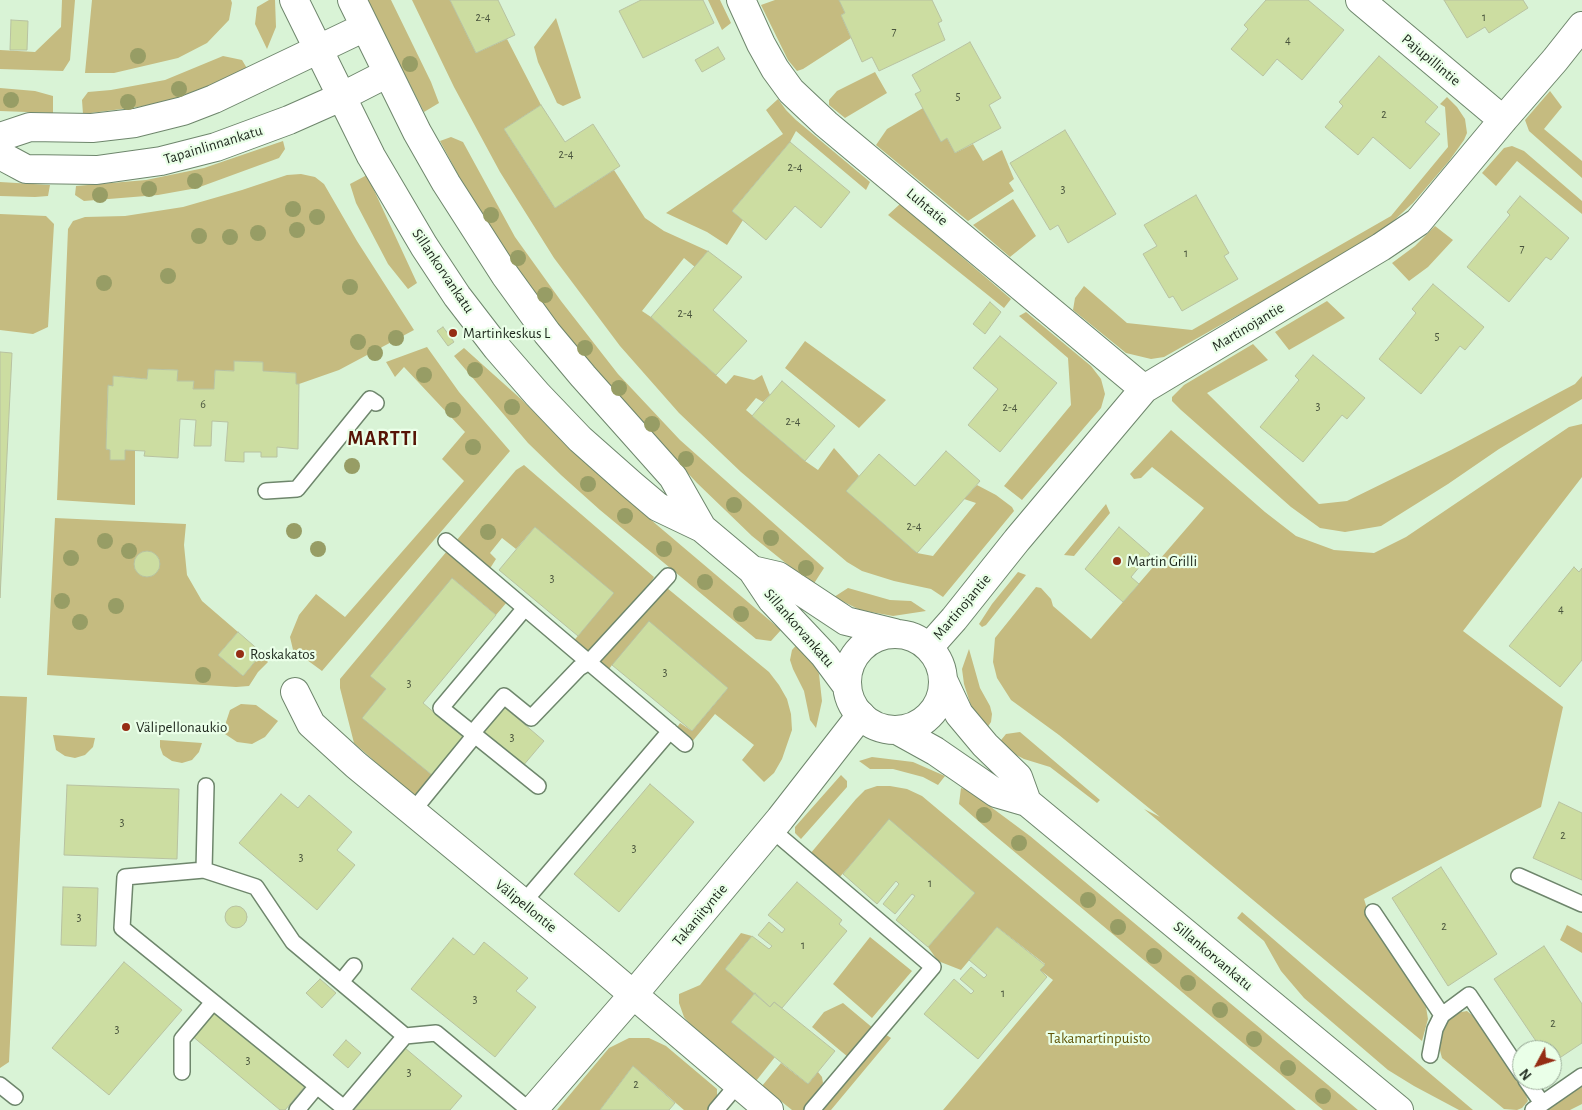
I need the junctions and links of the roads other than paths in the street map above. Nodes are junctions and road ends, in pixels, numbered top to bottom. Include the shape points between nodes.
1 (294, 0) edge
2 (352, 0) edge
3 (741, 0) edge
4 (1360, 0) edge
5 (1582, 26) edge
6 (365, 27) junction
7 (319, 50) junction
8 (388, 73) junction
9 (341, 97) junction
10 (1503, 120) junction
11 (0, 137) edge
12 (0, 154) edge
13 (1144, 389) junction
14 (376, 403) dead end
15 (266, 491) dead end
16 (702, 528) junction
17 (446, 541) dead end
18 (752, 570) junction
19 (668, 576) dead end
20 (525, 608) junction
21 (895, 633) junction
22 (930, 646) junction
23 (589, 662) junction
24 (944, 682) junction
25 (847, 686) junction
26 (295, 692) dead end
27 (861, 716) junction
28 (897, 730) junction
29 (670, 731) junction
30 (473, 734) junction
31 (685, 744) dead end
32 (206, 786) dead end
33 (538, 786) dead end
34 (1027, 802) junction
35 (412, 812) junction
36 (771, 829) junction
37 (204, 870) junction
38 (1519, 876) dead end
39 (522, 903) junction
40 (1582, 904) edge
41 (1373, 912) dead end
42 (354, 966) dead end
43 (341, 982) junction
44 (633, 995) junction
45 (213, 1002) junction
46 (1442, 1014) junction
47 (405, 1036) junction
48 (1430, 1055) dead end
49 (1512, 1059) edge
50 (182, 1072) dead end
51 (1582, 1076) edge
52 (0, 1084) edge
53 (738, 1084) junction
54 (317, 1086) junction
55 (1530, 1090) edge
56 (15, 1097) dead end
57 (1537, 1106) edge
58 (297, 1110) edge
59 (531, 1110) edge
60 (716, 1110) edge
61 (769, 1110) edge
62 (812, 1110) edge
63 (1398, 1110) edge

1 - 7 street, Sillankorvankatu
2 - 6 street, Sillankorvankatu
3 - 13 street, Luhtatie via 775,69 798,98
4 - 10 street, Pajupillintie
5 - 10 street, Martinojantie
6 - 7 street
6 - 8 street, Sillankorvankatu
7 - 9 street, Sillankorvankatu
7 - 11 street via 183,111 135,123 92,128 30,127
8 - 9 street, Tapainlinnankatu
8 - 16 street, Sillankorvankatu via 446,183 504,275 583,376 673,477
9 - 12 street, Tapainlinnankatu via 216,147 161,161 97,170 36,170 26,169
9 - 16 street, Sillankorvankatu via 371,156 424,246 497,348 580,439 632,485 658,507
10 - 13 street, Martinojantie via 1418,222
13 - 22 street, Martinojantie
14 - 15 lane via 370,399 297,489
16 - 18 street, Sillankorvankatu
17 - 20 lane
18 - 21 street, Sillankorvankatu via 778,576 846,621
18 - 25 street, Sillankorvankatu via 772,600 824,655
19 - 23 lane
20 - 23 lane
20 - 30 lane via 441,708
21 - 22 street via 919,639
21 - 25 street via 877,636 862,646 848,670
22 - 24 street via 940,663
23 - 29 lane
23 - 30 lane via 579,668 531,718 504,696
24 - 28 street via 940,700 931,714 919,724
24 - 34 street via 960,714 985,745 1018,777
25 - 27 street via 848,697
26 - 35 street, Välipellontie via 311,724
27 - 28 street via 874,725
27 - 36 street, Takaniityntie
28 - 34 street, Sillankorvankatu via 996,792
29 - 31 lane
29 - 39 lane
30 - 33 lane
30 - 35 lane
32 - 37 lane
34 - 63 street, Sillankorvankatu
35 - 39 street, Välipellontie
36 - 44 street, Takaniityntie
36 - 62 lane via 933,968
37 - 43 lane via 256,887 293,942
37 - 45 lane via 125,877 122,928
38 - 40 lane
39 - 44 street, Välipellontie
41 - 46 lane
42 - 43 lane
43 - 47 lane
44 - 53 street, Välipellontie
44 - 59 street, Takaniityntie
45 - 50 lane via 182,1039
45 - 54 lane
46 - 48 lane via 1434,1029
46 - 49 lane via 1469,995
47 - 54 lane via 344,1108
47 - 59 lane via 436,1033
51 - 57 lane
52 - 56 lane
53 - 60 lane
53 - 61 street, Välipellontie
54 - 58 lane
55 - 57 lane

